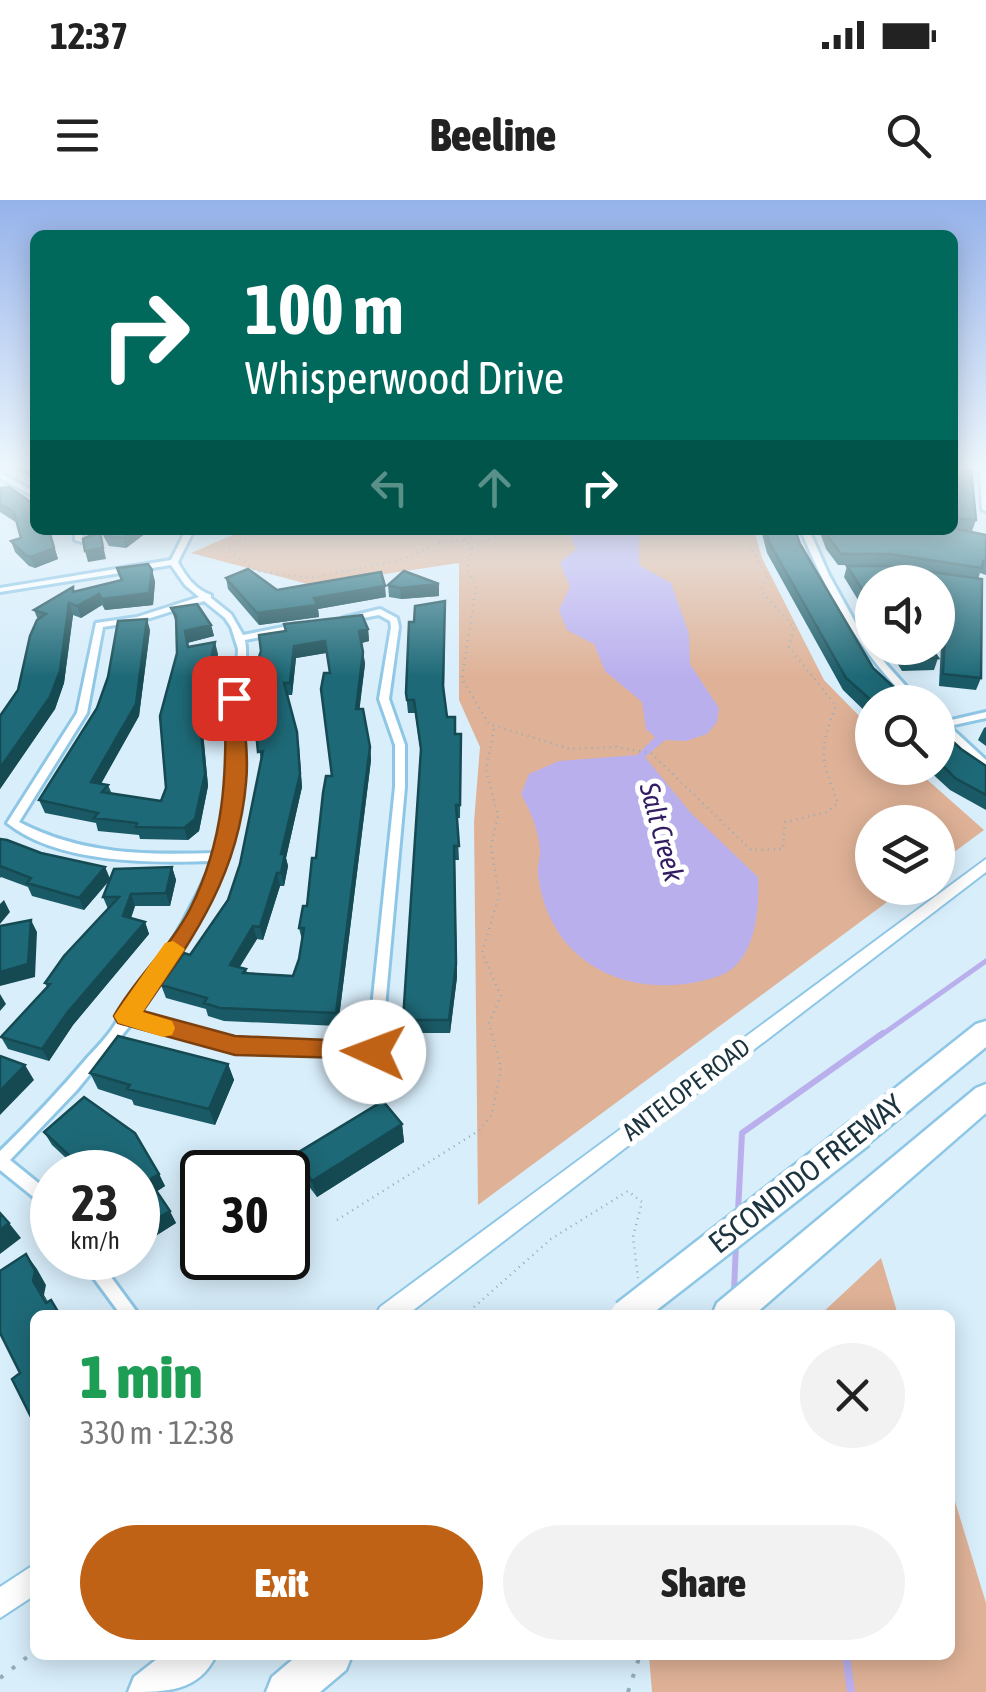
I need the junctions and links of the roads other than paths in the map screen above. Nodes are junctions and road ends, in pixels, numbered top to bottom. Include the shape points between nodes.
1 (186, 539) edge
2 (809, 539) edge
3 (174, 562) junction
4 (841, 570) dead end
5 (823, 571) junction
6 (0, 590) edge
7 (208, 598) junction
8 (328, 622) edge
9 (310, 625) edge
10 (241, 638) junction
11 (898, 685) edge
12 (986, 715) edge
13 (955, 721) edge
14 (955, 738) edge
15 (986, 765) edge
16 (220, 857) junction
17 (986, 864) edge
18 (986, 1011) edge
19 (126, 1016) junction
20 (986, 1032) edge
21 (942, 1066) junction
22 (980, 1104) edge
23 (0, 1161) edge
24 (30, 1185) edge
25 (104, 1280) edge
26 (633, 1305) edge
27 (128, 1310) edge
28 (395, 1310) edge
29 (735, 1310) edge
30 (30, 1582) edge
31 (0, 1604) edge
32 (189, 1660) edge
33 (325, 1660) edge
34 (148, 1692) edge
35 (287, 1692) edge

1 - 3 street
2 - 5 street
3 - 6 street
3 - 7 street via 180,577
4 - 5 street
5 - 11 street via 881,668
7 - 10 street via 229,614
7 - 16 street via 99,625 82,713 12,822 30,834 117,858
8 - 19 street via 380,612 395,627 384,699 400,746 400,787 374,1052 235,1046
9 - 10 street
10 - 16 street via 232,714 237,782
12 - 13 street
14 - 15 street
16 - 19 street via 199,913
17 - 28 street, ANTELOPE ROAD
18 - 21 highway via 961,1032
19 - 23 street via 63,1098
20 - 21 highway, ESCONDIDO FREEWAY
21 - 26 highway, ESCONDIDO FREEWAY, bridge
22 - 29 highway, ESCONDIDO FREEWAY
23 - 24 street
25 - 27 street
30 - 31 street
32 - 34 highway
33 - 35 highway

